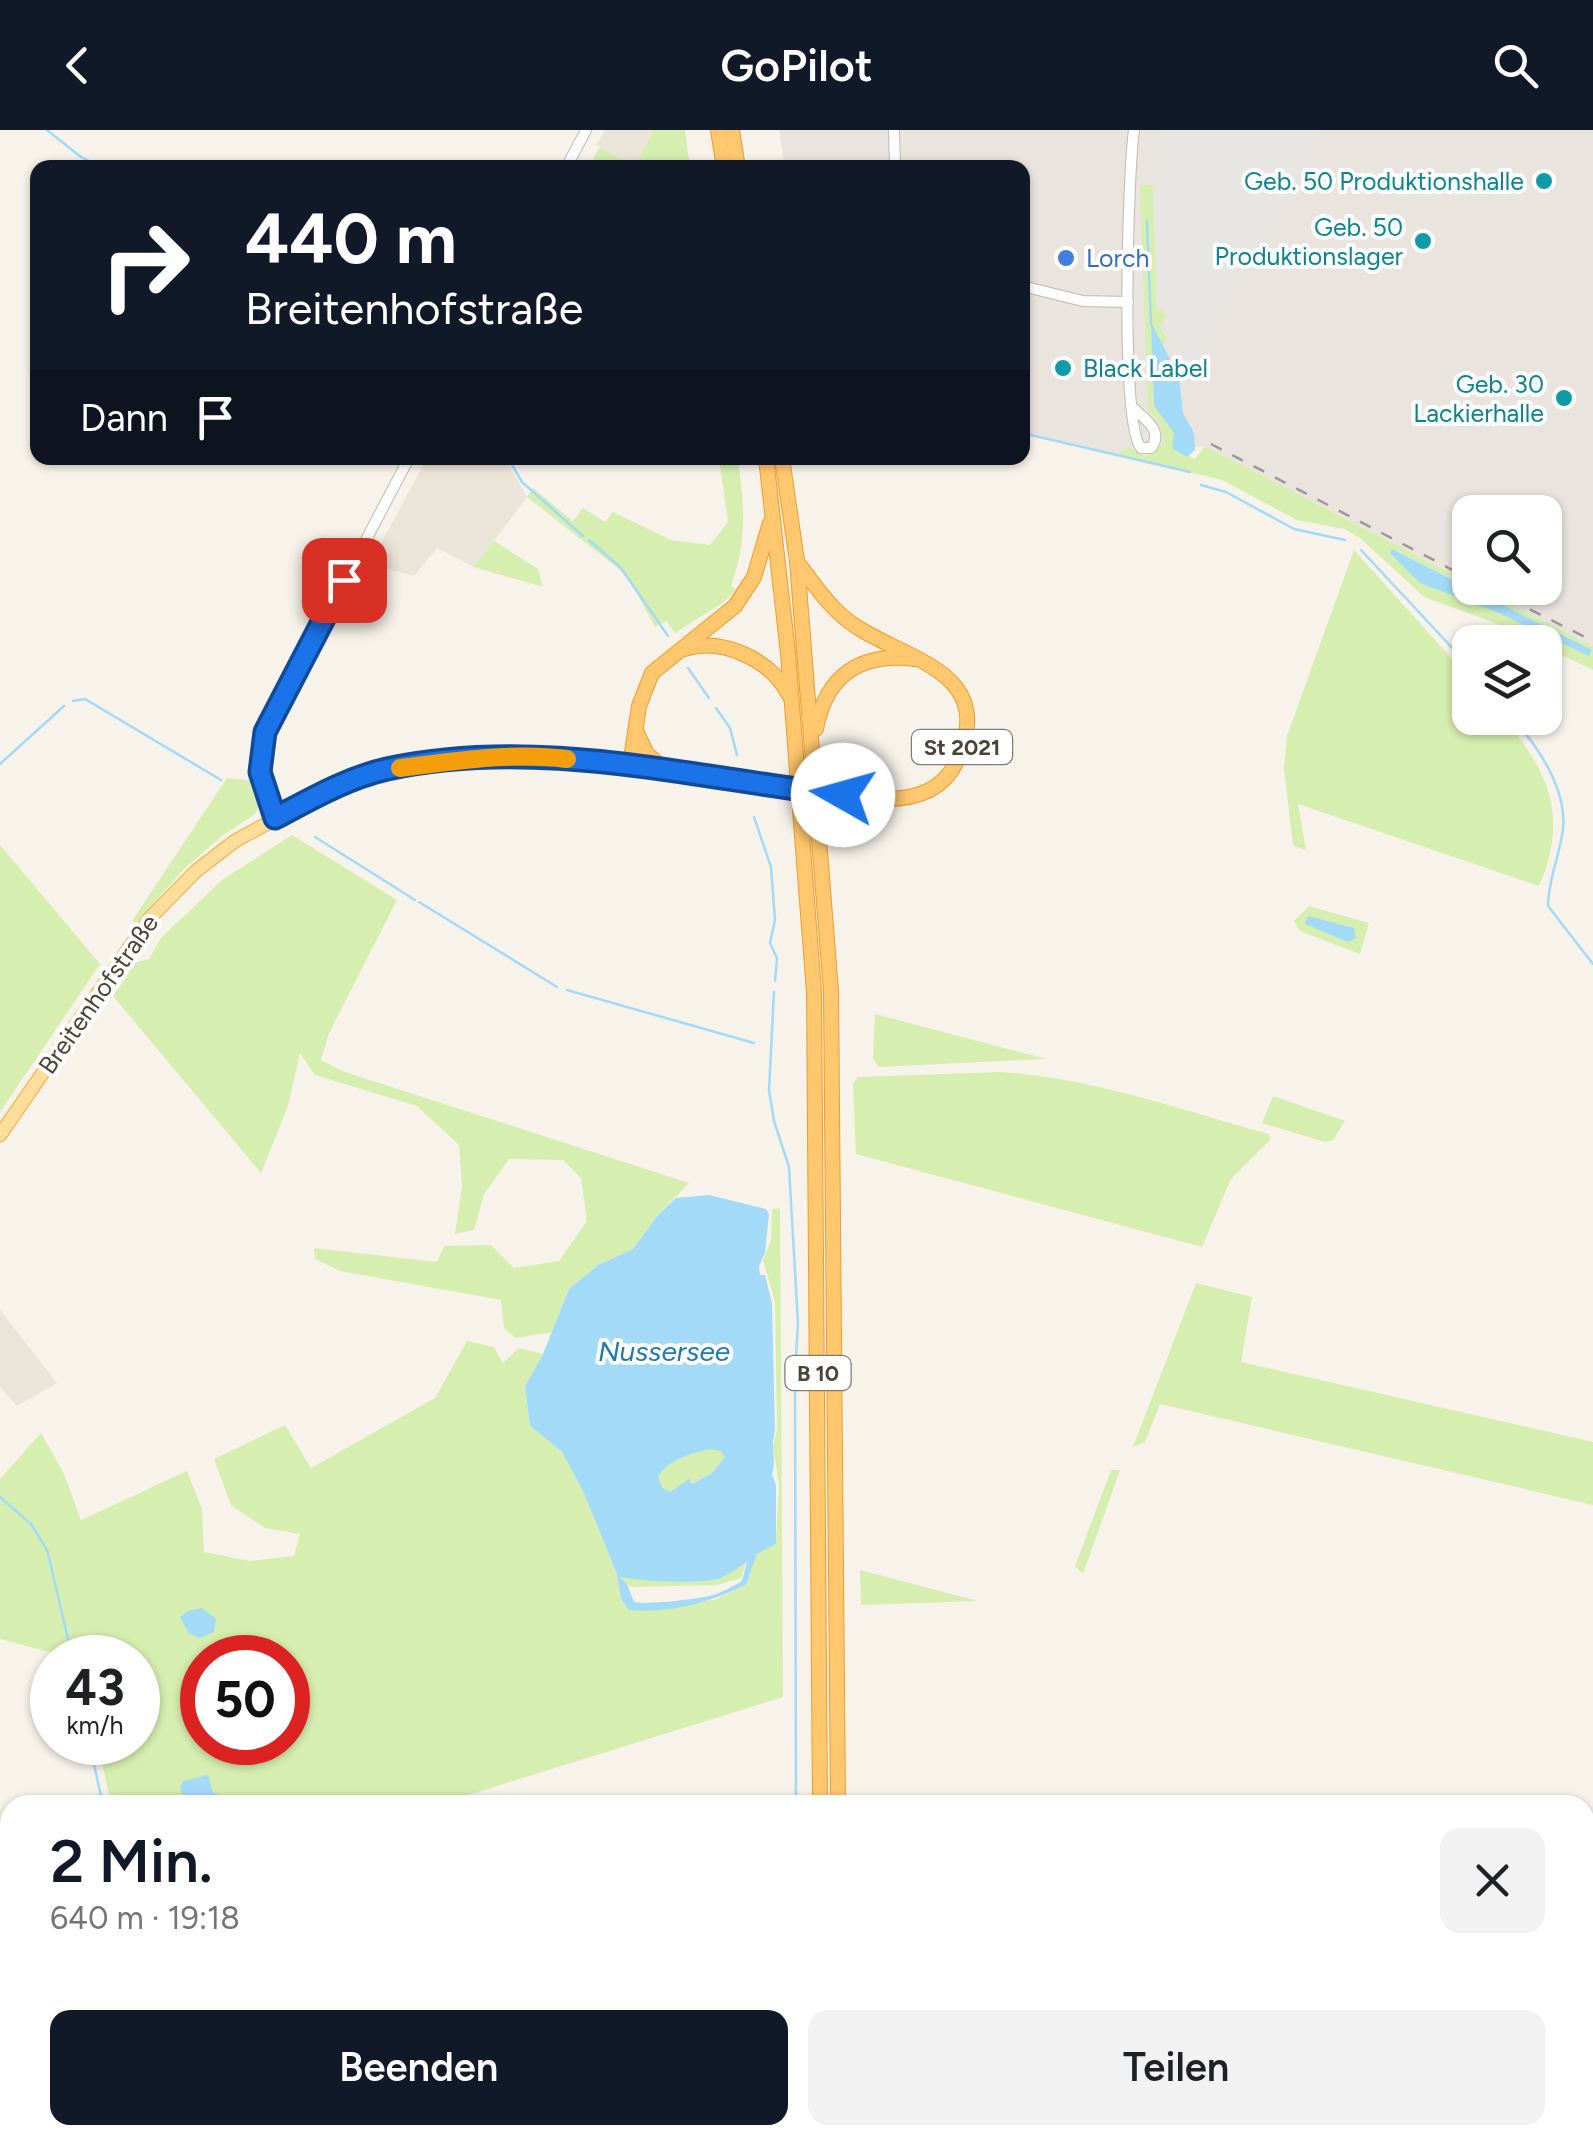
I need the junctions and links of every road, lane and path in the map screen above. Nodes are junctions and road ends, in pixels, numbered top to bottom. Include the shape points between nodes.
1 (586, 130) edge
2 (718, 130) edge
3 (732, 130) edge
4 (894, 130) edge
5 (1134, 130) edge
6 (570, 160) edge
7 (723, 160) edge
8 (737, 160) edge
9 (895, 160) edge
10 (1030, 288) edge
11 (1128, 302) junction
12 (1133, 408) dead end
13 (405, 465) edge
14 (767, 465) edge
15 (783, 465) edge
16 (773, 508) junction
17 (796, 561) junction
18 (674, 652) junction
19 (926, 660) junction
20 (792, 703) junction
21 (636, 730) junction
22 (814, 755) junction
23 (630, 766) junction
24 (667, 771) junction
25 (886, 798) joint
26 (275, 818) junction
27 (0, 1135) edge
28 (820, 1795) edge
29 (838, 1795) edge

1 - 6 street
2 - 7 highway
3 - 8 highway
4 - 9 street
5 - 11 street
10 - 11 street via 1083,301
11 - 12 street
13 - 26 street via 265,732 260,772
14 - 16 highway, B 10
15 - 17 highway, B 10
16 - 18 highway via 754,577 735,606
16 - 20 highway, B 10
17 - 19 highway via 842,617
17 - 22 highway, B 10
18 - 20 highway via 720,646 751,657 771,671
18 - 21 highway via 652,673
19 - 22 highway via 878,659 851,668 823,701
19 - 25 highway, St 2021 via 950,678 961,697 964,739 939,785 906,799
20 - 28 highway, B 10 via 814,992
21 - 23 highway
21 - 24 highway via 647,754
22 - 29 highway, B 10 via 832,991
23 - 24 main road, St 2021
23 - 26 main road, St 2021 via 543,756 388,769
24 - 25 main road, St 2021, bridge
26 - 27 main road, Breitenhofstraße / St 2021 via 196,871 149,919

